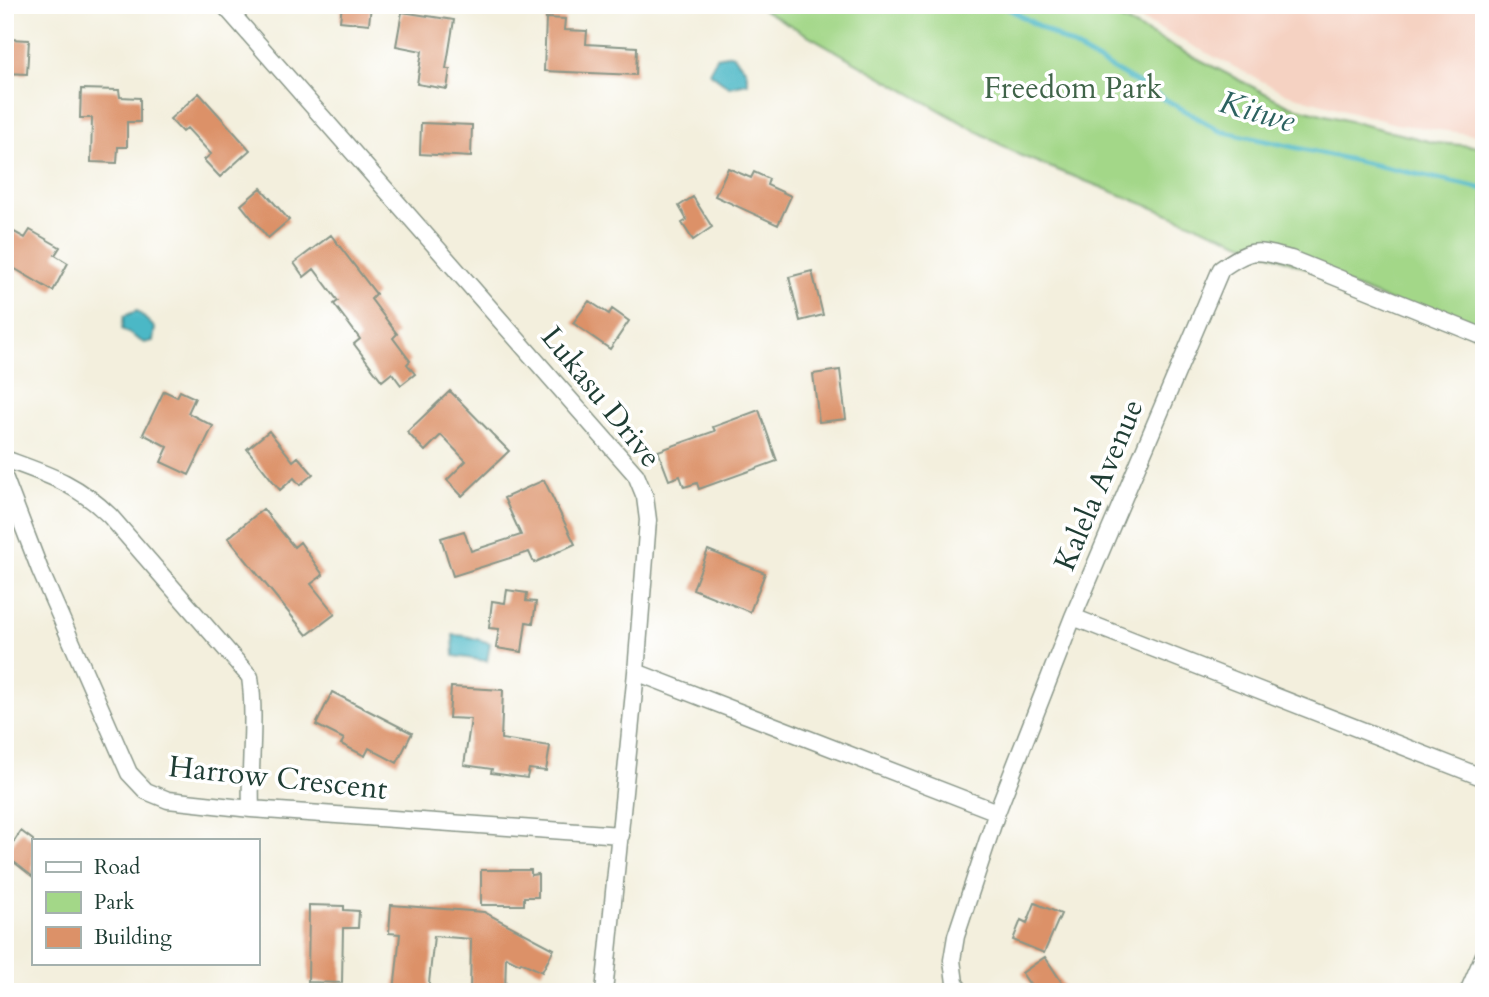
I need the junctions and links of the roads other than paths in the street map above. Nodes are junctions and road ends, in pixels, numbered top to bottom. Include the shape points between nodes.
1 (224, 5) edge
2 (1484, 337) edge
3 (5, 459) edge
4 (5, 479) edge
5 (1073, 617) junction
6 (636, 672) junction
7 (1484, 778) edge
8 (251, 809) junction
9 (997, 812) junction
10 (621, 835) junction
11 (1484, 955) edge
12 (604, 992) edge
13 (961, 992) edge
14 (1468, 992) edge

1 - 6 street, Lukasu Drive via 636,475 648,520
2 - 5 street, Kalela Avenue via 1291,259 1259,251 1241,254 1221,269
3 - 8 street via 55,477 90,497 250,677
4 - 8 street, Harrow Crescent via 40,570 130,772 146,790 168,800
5 - 7 street
5 - 9 street, Kalela Avenue
6 - 9 street
6 - 10 street, Lukasu Drive
8 - 10 street, Harrow Crescent
9 - 13 street, Kalela Avenue via 956,936 952,960
10 - 12 street, Lukasu Drive
11 - 14 street

